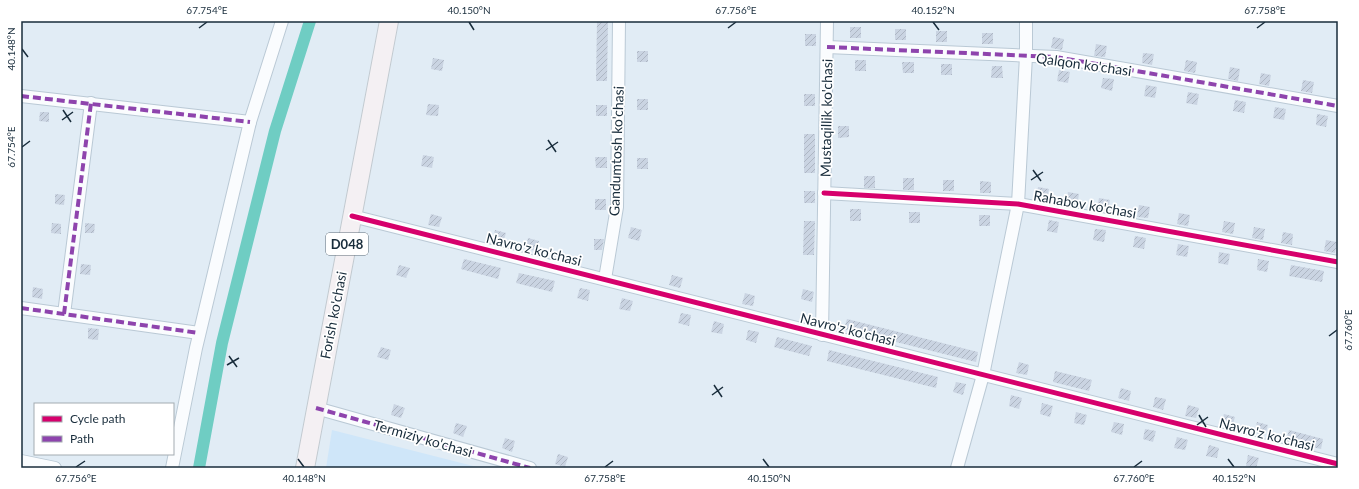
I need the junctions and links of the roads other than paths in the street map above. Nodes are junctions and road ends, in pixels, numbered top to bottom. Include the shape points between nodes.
1 (282, 21) edge
2 (389, 21) edge
3 (620, 21) edge
4 (827, 21) edge
5 (1026, 21) edge
6 (827, 47) junction
7 (1026, 56) junction
8 (21, 96) edge
9 (91, 103) junction
10 (1338, 106) edge
11 (250, 122) junction
12 (824, 193) junction
13 (1018, 204) junction
14 (352, 216) junction
15 (1338, 262) edge
16 (605, 279) junction
17 (21, 308) edge
18 (64, 314) junction
19 (199, 333) junction
20 (822, 335) junction
21 (983, 375) junction
22 (316, 408) junction
23 (21, 461) edge
24 (1338, 464) edge
25 (55, 468) edge
26 (172, 468) edge
27 (305, 468) edge
28 (530, 468) edge
29 (957, 468) edge

1 - 11 street
2 - 14 main road, Forish ko'chasi / D048
3 - 16 street, Gandumtosh ko'chasi via 617,207
4 - 6 street, Mustaqillik ko'chasi
5 - 7 street
6 - 7 street, Qalqon ko'chasi
6 - 12 street, Mustaqillik ko'chasi
7 - 10 street, Qalqon ko'chasi via 1056,57
7 - 13 street
8 - 9 street
9 - 11 street
9 - 18 street
11 - 19 street
12 - 13 street, Rahabov ko'chasi
12 - 20 street, Mustaqillik ko'chasi
13 - 15 street, Rahabov ko'chasi
13 - 21 street
14 - 16 street, Navro'z ko'chasi
14 - 22 main road, Forish ko'chasi / D048
16 - 20 street, Navro'z ko'chasi
17 - 18 street
18 - 19 street
19 - 26 street
20 - 21 street, Navro'z ko'chasi
21 - 24 street, Navro'z ko'chasi
21 - 29 street
22 - 27 main road, Forish ko'chasi / D048
22 - 28 street, Termiziy ko'chasi
23 - 25 street

